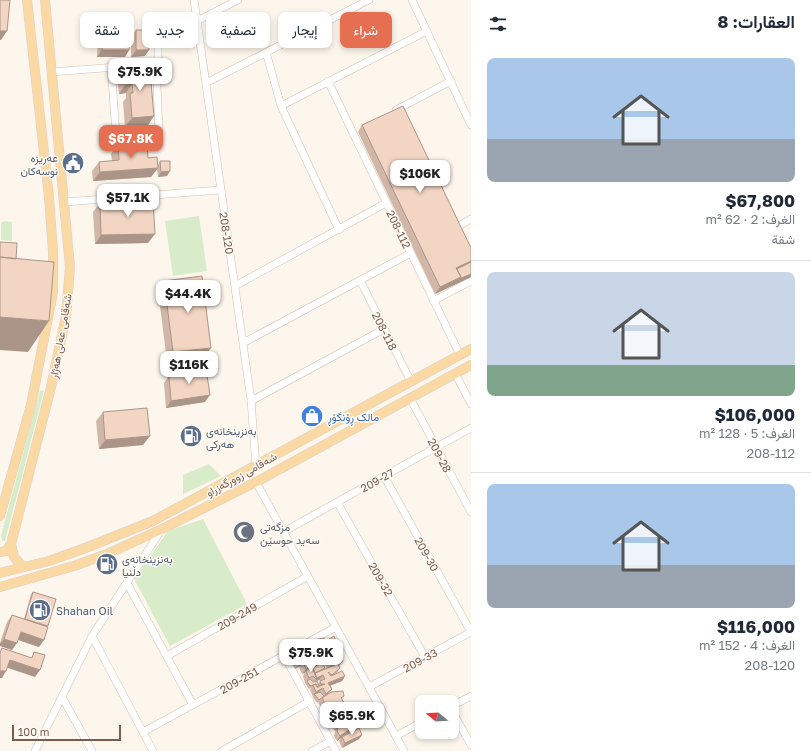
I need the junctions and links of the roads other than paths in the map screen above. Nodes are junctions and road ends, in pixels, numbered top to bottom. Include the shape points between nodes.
1 (27, 0) edge
2 (45, 0) edge
3 (194, 0) edge
4 (238, 0) edge
5 (369, 0) edge
6 (412, 0) edge
7 (196, 12) edge
8 (198, 20) edge
9 (198, 28) edge
10 (427, 32) junction
11 (199, 35) junction
12 (266, 52) junction
13 (156, 64) junction
14 (111, 66) junction
15 (51, 72) junction
16 (328, 81) junction
17 (451, 82) junction
18 (206, 83) junction
19 (281, 106) junction
20 (386, 116) edge
21 (470, 120) edge
22 (220, 190) junction
23 (65, 202) junction
24 (386, 203) junction
25 (471, 219) edge
26 (454, 220) edge
27 (339, 230) junction
28 (410, 253) junction
29 (360, 280) junction
30 (471, 281) edge
31 (235, 286) junction
32 (433, 301) junction
33 (384, 329) junction
34 (243, 344) junction
35 (471, 349) edge
36 (460, 355) junction
37 (471, 364) edge
38 (455, 373) junction
39 (411, 382) junction
40 (410, 398) junction
41 (251, 401) junction
42 (471, 404) edge
43 (471, 428) edge
44 (436, 447) junction
45 (256, 467) junction
46 (384, 476) junction
47 (256, 482) junction
48 (337, 502) junction
49 (471, 512) edge
50 (0, 516) edge
51 (162, 529) junction
52 (283, 532) junction
53 (11, 544) junction
54 (0, 552) edge
55 (23, 567) junction
56 (0, 573) edge
57 (308, 576) junction
58 (127, 583) junction
59 (0, 587) edge
60 (336, 627) junction
61 (471, 632) edge
62 (92, 636) junction
63 (284, 655) junction
64 (167, 656) junction
65 (425, 657) junction
66 (369, 687) junction
67 (471, 696) edge
68 (62, 697) junction
69 (310, 702) junction
70 (459, 702) edge
71 (193, 705) junction
72 (459, 724) edge
73 (415, 726) edge
74 (143, 732) junction
75 (396, 736) junction
76 (331, 741) junction
77 (471, 745) edge
78 (35, 751) edge
79 (92, 751) edge
80 (153, 751) edge
81 (222, 751) edge
82 (312, 751) edge
83 (336, 751) edge
84 (404, 751) edge

1 - 50 main road, شەقامی عەلی هەژار via 49,197 54,274 31,405
2 - 15 main road, شەقامی عەلی هەژار
3 - 7 street, 208-120
4 - 8 street
5 - 12 street
6 - 10 street
9 - 11 street, 208-120
10 - 16 street
10 - 17 street
11 - 13 street via 158,44
11 - 18 street, 208-120
12 - 18 street
12 - 19 street
13 - 14 street
13 - 14 street via 159,131 155,134 119,138 116,134
14 - 15 street
15 - 23 main road, شەقامی عەلی هەژار
16 - 19 street
16 - 24 street, 208-112 via 356,131
17 - 20 street via 401,112
17 - 21 street
18 - 22 street, 208-120
19 - 27 street
22 - 23 street
22 - 31 street, 208-120
23 - 53 main road, شەقامی عەلی هەژار via 70,267 66,316 51,387
24 - 27 street
24 - 28 street, 208-112
25 - 26 street via 459,230
27 - 31 street
28 - 29 street
28 - 32 street, 208-112
29 - 33 street, 208-118
29 - 34 street
30 - 32 street
31 - 34 street, 208-120
32 - 36 street, 208-112
33 - 39 street, 208-118
33 - 41 street
34 - 41 street, 208-120
35 - 36 main road, شەقامی زوورگەزراو
36 - 39 main road, شەقامی زوورگەزراو
37 - 38 main road, شەقامی زوورگەزراو
38 - 40 main road, شەقامی زوورگەزراو
38 - 42 street
39 - 45 main road, شەقامی زوورگەزراو
40 - 44 street, 209-28
40 - 47 main road, شەقامی زوورگەزراو
41 - 45 street, 208-120
43 - 44 street, 209-27
44 - 46 street, 209-27
44 - 49 street, 209-28
45 - 55 main road, شەقامی زوورگەزراو via 153,521 88,547
46 - 48 street, 209-27
46 - 61 street, 209-30
47 - 51 main road, شەقامی زوورگەزراو
47 - 52 street
48 - 52 street, 209-27
48 - 65 street, 209-32
51 - 58 street
51 - 59 main road, شەقامی زوورگەزراو via 74,566
52 - 57 street
53 - 54 main road via 6,551
53 - 55 main road via 14,557
55 - 56 main road, شەقامی زوورگەزراو
57 - 60 street
57 - 64 street, 209-249
58 - 62 street
58 - 64 street
60 - 63 street, 209-251
60 - 66 street
61 - 65 street, 209-33
62 - 68 street
62 - 74 street
63 - 69 street
63 - 71 street, 209-251
64 - 71 street
65 - 66 street, 209-33
66 - 75 street
67 - 70 street
68 - 78 street
68 - 79 street
69 - 76 street
69 - 81 street
71 - 74 street, 209-251
72 - 77 street
73 - 75 street
74 - 80 street
75 - 84 street
76 - 82 street
76 - 83 street

